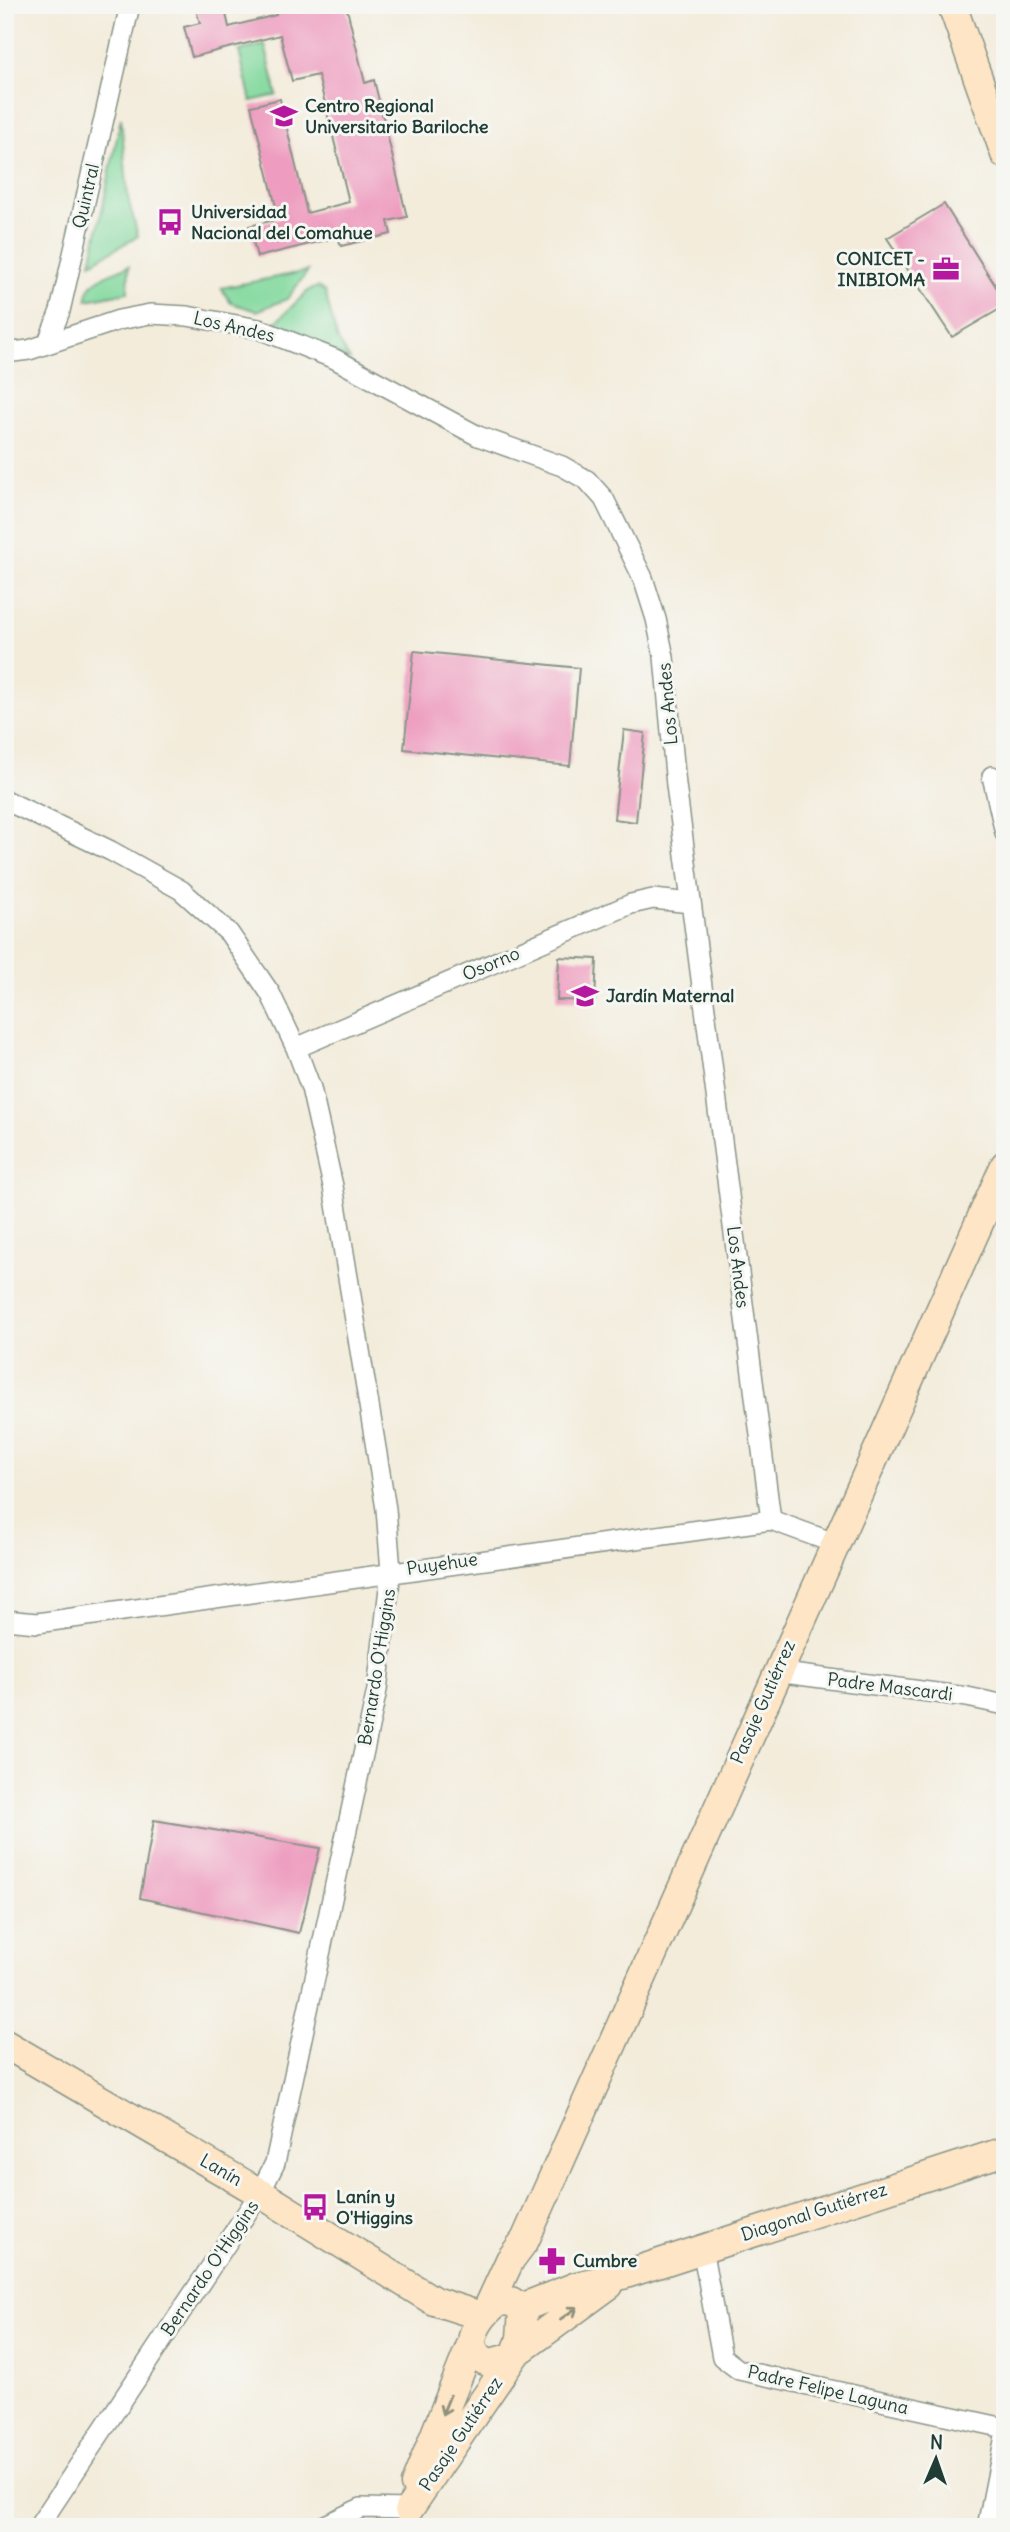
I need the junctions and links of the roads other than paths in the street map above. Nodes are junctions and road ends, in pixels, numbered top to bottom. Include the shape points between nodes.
1 (130, 5) edge
2 (952, 5) edge
3 (1005, 154) edge
4 (48, 342) junction
5 (5, 354) edge
6 (992, 776) dead end
7 (5, 800) edge
8 (1005, 834) edge
9 (691, 903) junction
10 (296, 1048) junction
11 (1005, 1165) edge
12 (771, 1520) junction
13 (834, 1543) junction
14 (391, 1571) junction
15 (5, 1620) edge
16 (776, 1672) junction
17 (1005, 1705) edge
18 (5, 2044) edge
19 (1005, 2151) edge
20 (260, 2193) junction
21 (525, 2240) junction
22 (702, 2248) junction
23 (623, 2275) junction
24 (520, 2307) junction
25 (478, 2325) junction
26 (514, 2355) junction
27 (1005, 2428) edge
28 (1005, 2436) edge
29 (405, 2518) edge
30 (38, 2527) edge
31 (321, 2527) edge
32 (987, 2527) edge

1 - 4 street, Quintral via 60,311
2 - 3 main road
4 - 5 street
4 - 9 street, Los Andes via 150,314 259,330 335,359 478,436 562,466 587,480 621,529 656,619
6 - 8 street
7 - 10 street, Bernardo O'Higgins via 181,890 229,933 270,993
9 - 10 street, Osorno via 653,899 631,904
9 - 12 street, Los Andes
10 - 14 street, Bernardo O'Higgins via 311,1088 333,1186 386,1510
11 - 13 main road, Pasaje Gutiérrez
12 - 13 street, Puyehue
12 - 14 street, Puyehue
13 - 16 main road, Pasaje Gutiérrez
14 - 15 street, Puyehue via 37,1623
14 - 20 street, Bernardo O'Higgins via 377,1690 275,2163
16 - 17 street, Padre Mascardi
16 - 21 main road, Pasaje Gutiérrez
18 - 20 main road, Lanín
19 - 22 main road, Diagonal Gutiérrez
20 - 25 main road, Lanín via 434,2301 446,2316
20 - 30 street, Bernardo O'Higgins
21 - 24 main road, Pasaje Gutiérrez
21 - 25 main road, Pasaje Gutiérrez
22 - 23 main road, Diagonal Gutiérrez
22 - 27 street, Padre Felipe Laguna via 722,2357 739,2370
23 - 24 main road, Diagonal Gutiérrez
26 -> 23 main road, Diagonal Gutiérrez
24 - 25 main road via 505,2300
24 - 26 main road via 524,2318
25 - 26 main road via 475,2353 483,2361 499,2363
25 -> 29 main road, Pasaje Gutiérrez
26 - 29 main road, Pasaje Gutiérrez
28 - 32 street
29 - 31 street via 361,2508

